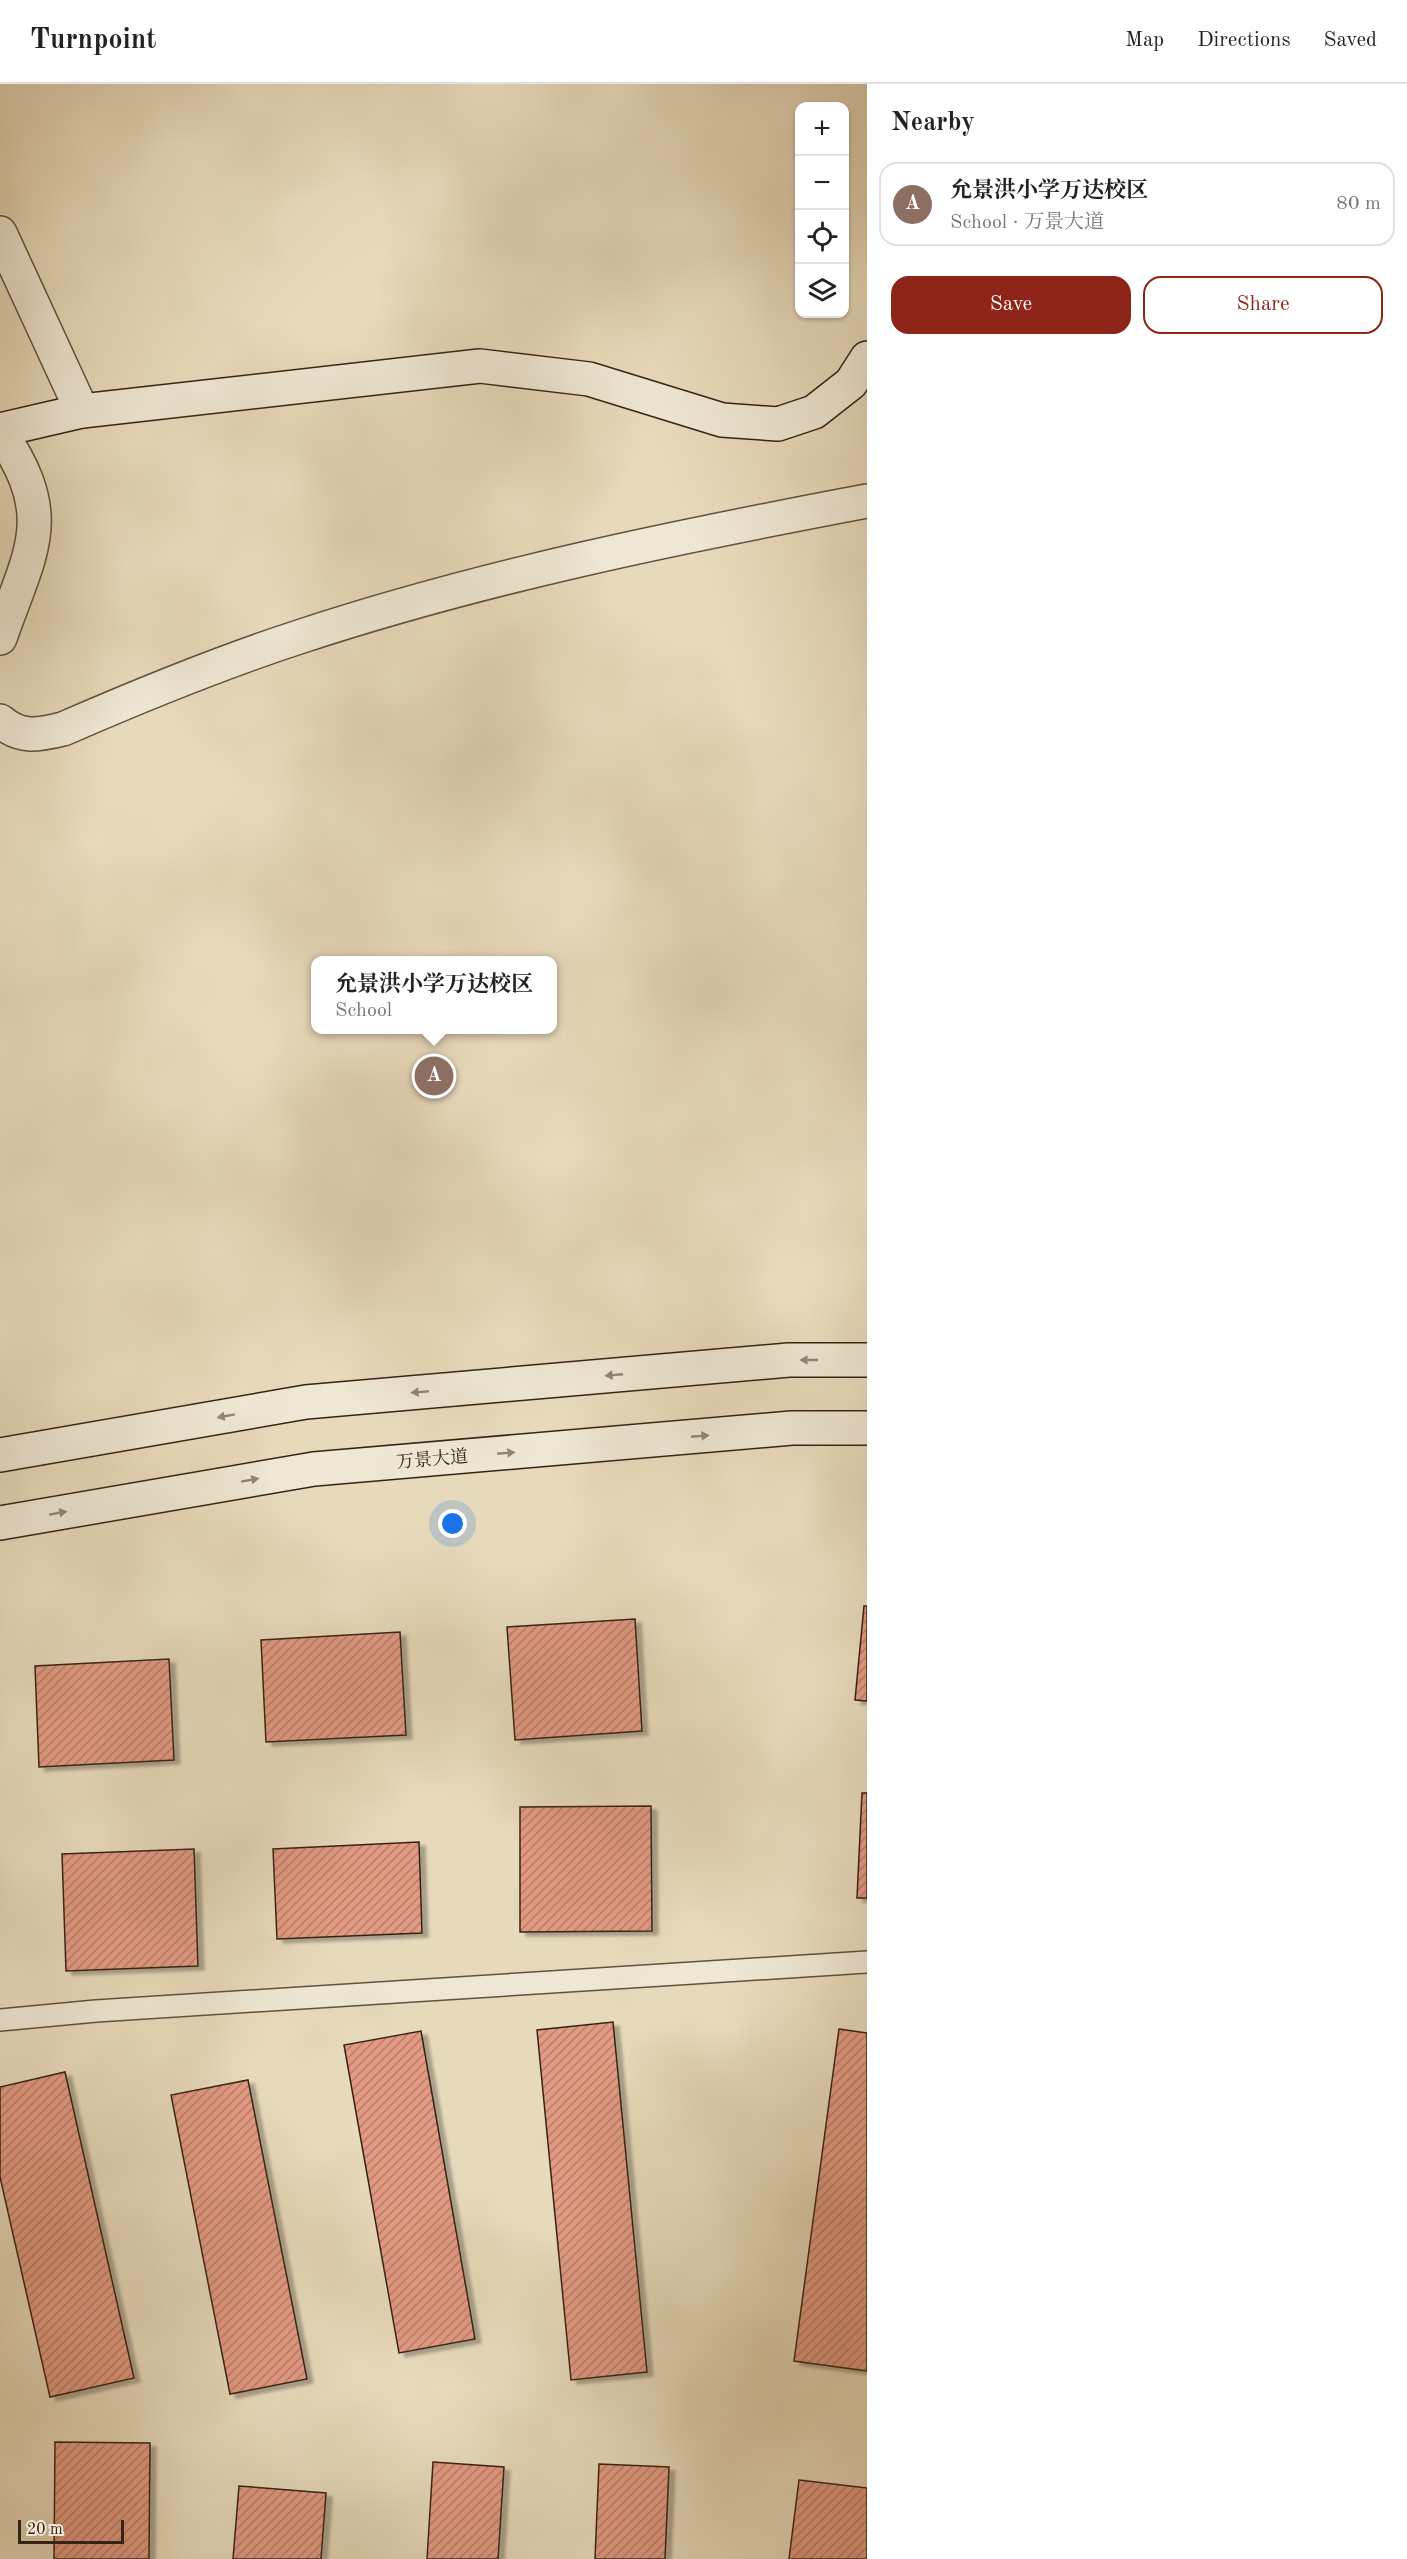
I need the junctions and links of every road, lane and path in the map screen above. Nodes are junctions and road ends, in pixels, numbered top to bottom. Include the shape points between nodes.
1 (0, 233) edge
2 (867, 358) edge
3 (82, 411) junction
4 (0, 431) edge
5 (867, 501) edge
6 (0, 638) edge
7 (0, 721) edge
8 (867, 1360) edge
9 (867, 1428) edge
10 (0, 1455) edge
11 (0, 1523) edge
12 (867, 1962) edge
13 (0, 2020) edge

1 - 3 main road
2 - 3 main road via 851,383 814,412 778,424 722,420 589,379 480,366
3 - 4 main road
4 - 6 main road via 30,490 35,531 29,562
5 - 7 main road via 728,527 429,598 180,679 63,729 25,735
8 -> 10 main road via 789,1360 306,1402
11 -> 9 main road, 万景大道 via 314,1469 792,1428
12 - 13 lane

